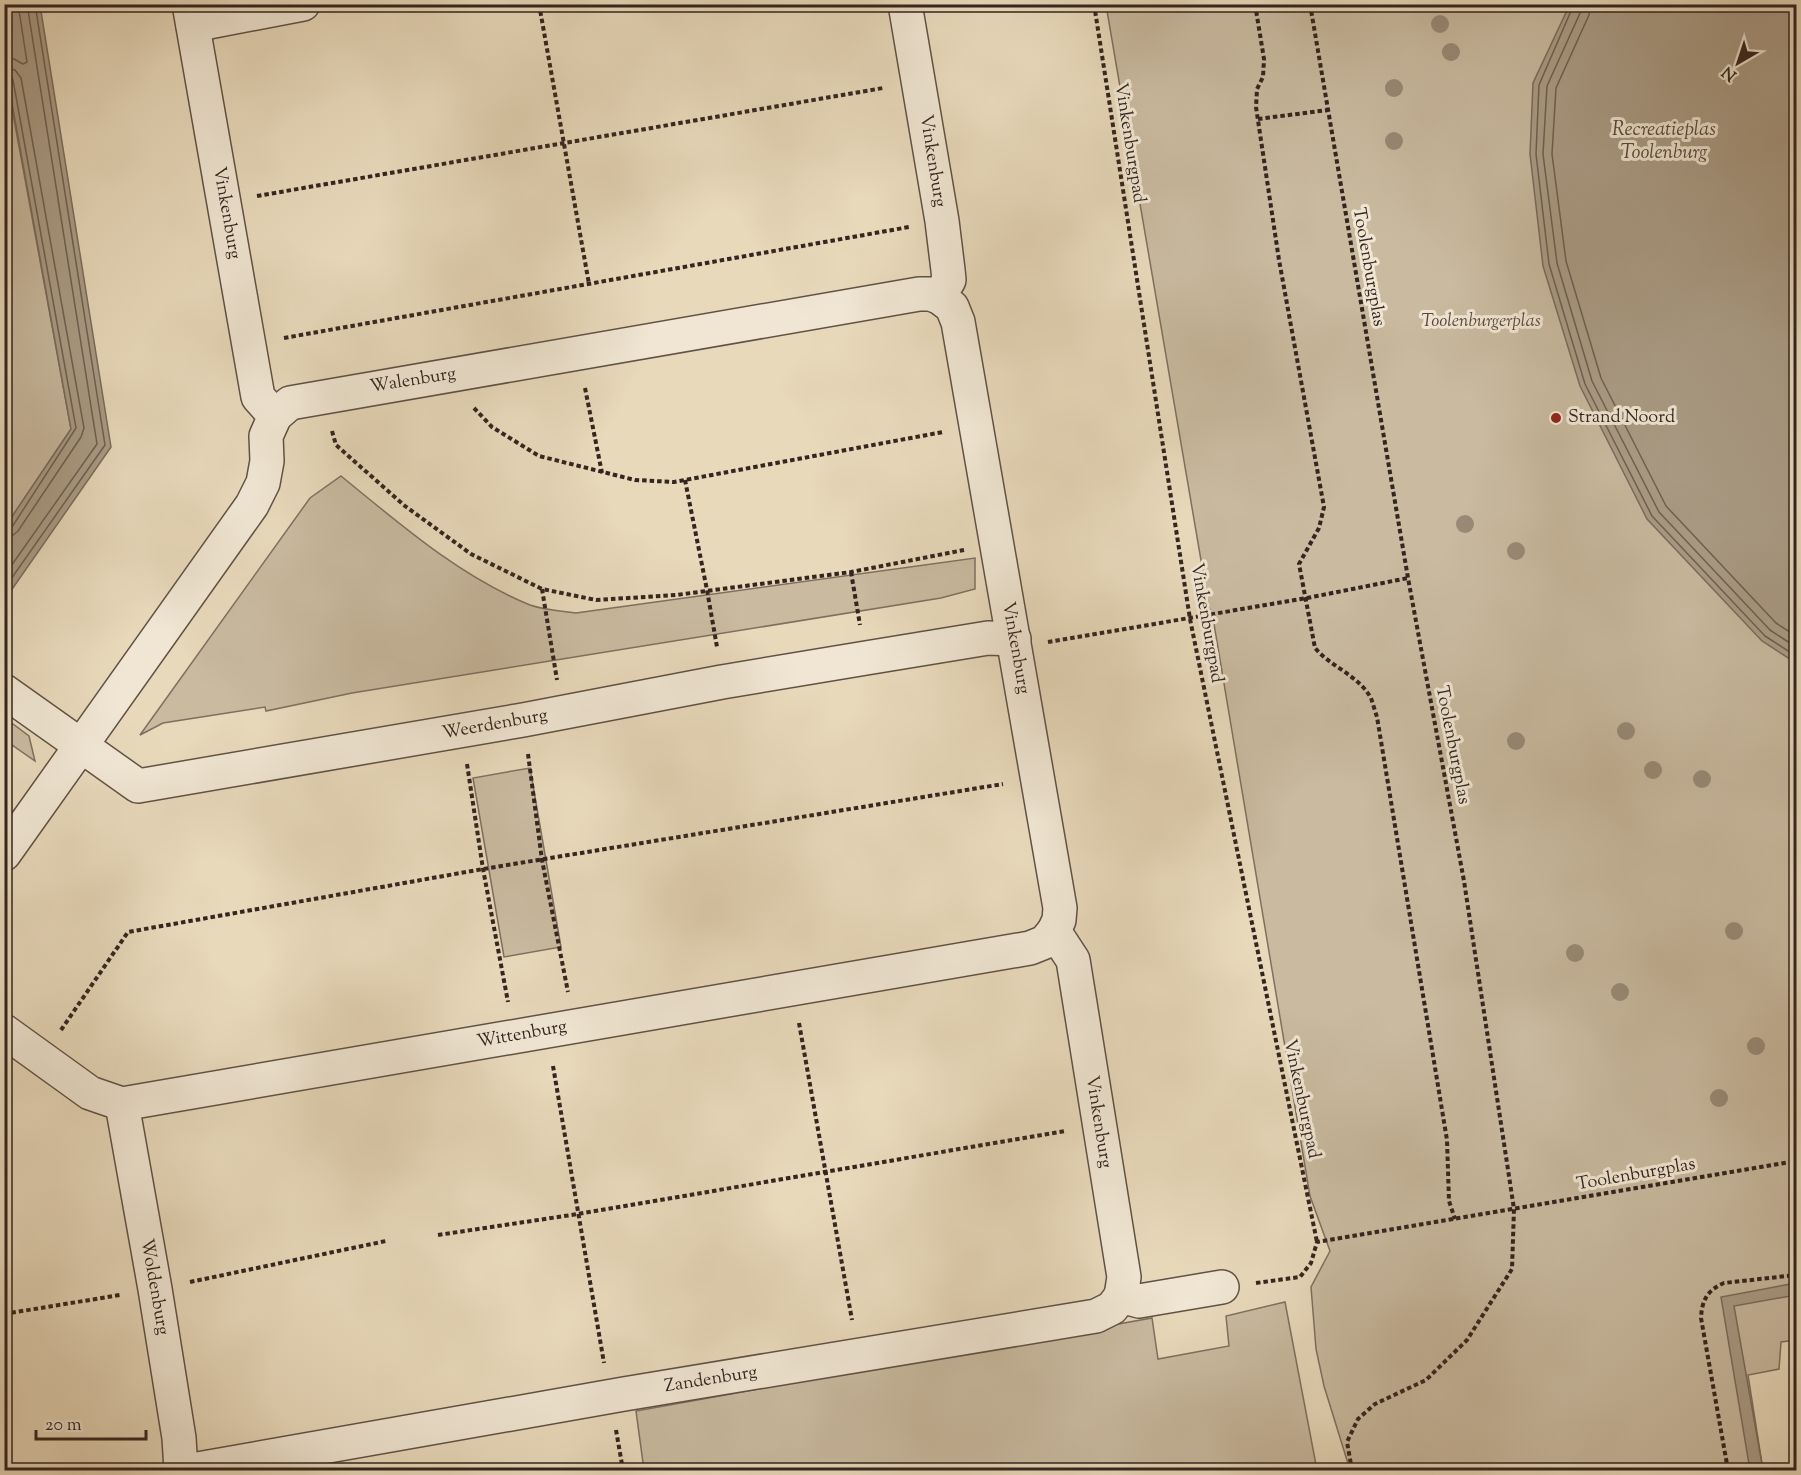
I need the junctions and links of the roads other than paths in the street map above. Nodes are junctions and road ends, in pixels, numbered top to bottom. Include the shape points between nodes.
1 (303, 4) edge
2 (905, 4) edge
3 (191, 15) edge
4 (939, 297) junction
5 (275, 416) junction
6 (1014, 639) junction
7 (4, 691) edge
8 (81, 746) junction
9 (4, 854) edge
10 (1054, 931) junction
11 (4, 1031) edge
12 (122, 1104) junction
13 (1222, 1287) road end
14 (1121, 1296) junction
15 (181, 1470) edge
16 (192, 1470) edge

1 - 3 street
2 - 4 street, Vinkenburg via 949,280
3 - 5 street, Vinkenburg via 258,397
4 - 5 street, Walenburg via 919,294 323,396 290,403
4 - 6 street, Vinkenburg via 952,307 958,322
5 - 8 street via 266,436 263,483 252,505
6 - 8 street, Weerdenburg via 988,638 722,682 138,786
6 - 10 street, Vinkenburg via 1060,908
7 - 8 street, Weerdenburg
8 - 9 street
10 - 12 street, Wittenburg via 1045,942 1030,948
10 - 14 street, Vinkenburg via 1073,960 1124,1277
11 - 12 street, Wittenburg via 90,1093
12 - 15 street, Woldenburg via 155,1289
13 - 14 street via 1139,1301
14 - 16 street, Zandenburg via 1112,1308 1096,1316

